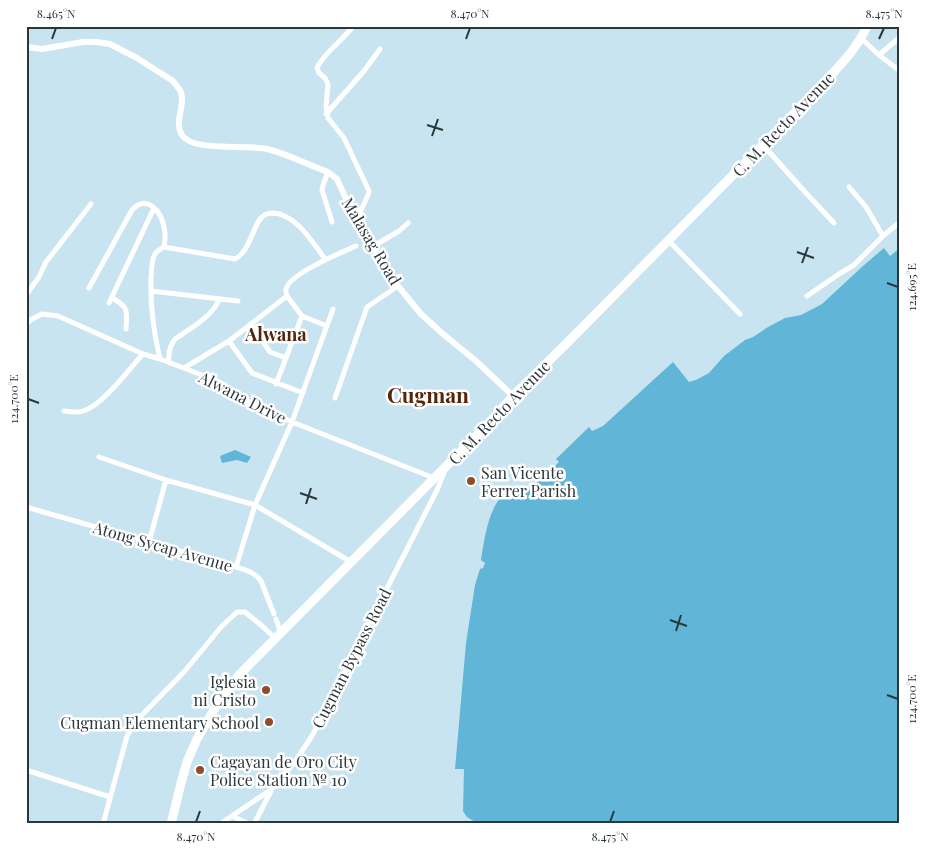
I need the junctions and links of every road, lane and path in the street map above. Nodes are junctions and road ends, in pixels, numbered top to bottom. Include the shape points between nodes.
1 (353, 26) edge
2 (867, 26) edge
3 (900, 37) edge
4 (862, 38) junction
5 (26, 48) edge
6 (380, 49) dead end
7 (879, 54) junction
8 (900, 71) edge
9 (326, 114) junction
10 (763, 145) junction
11 (328, 172) junction
12 (849, 187) dead end
13 (92, 204) dead end
14 (154, 208) junction
15 (356, 221) junction
16 (332, 222) dead end
17 (900, 222) edge
18 (408, 223) dead end
19 (834, 223) dead end
20 (883, 236) junction
21 (668, 240) junction
22 (356, 246) dead end
23 (164, 247) junction
24 (372, 247) junction
25 (325, 259) junction
26 (398, 286) junction
27 (89, 288) dead end
28 (151, 291) junction
29 (26, 295) edge
30 (287, 296) junction
31 (807, 296) dead end
32 (219, 299) junction
33 (238, 301) dead end
34 (333, 309) dead end
35 (740, 314) dead end
36 (302, 316) junction
37 (26, 324) edge
38 (250, 324) junction
39 (327, 326) junction
40 (126, 329) dead end
41 (229, 341) junction
42 (143, 354) junction
43 (286, 358) junction
44 (160, 359) junction
45 (169, 362) junction
46 (184, 368) junction
47 (276, 384) junction
48 (303, 394) junction
49 (514, 396) junction
50 (335, 398) dead end
51 (64, 411) dead end
52 (292, 422) junction
53 (99, 457) dead end
54 (447, 465) junction
55 (434, 478) junction
56 (166, 480) junction
57 (255, 505) junction
58 (26, 507) edge
59 (149, 542) junction
60 (351, 562) junction
61 (236, 567) junction
62 (278, 636) junction
63 (26, 770) edge
64 (272, 788) junction
65 (110, 797) junction
66 (232, 816) junction
67 (103, 824) edge
68 (171, 824) edge
69 (220, 824) edge
70 (249, 824) edge
71 (254, 824) edge

1 - 9 street via 317,68 328,84
2 - 4 highway, C. M. Recto Avenue
3 - 7 street
4 - 7 street
4 - 10 highway, C. M. Recto Avenue via 838,68
5 - 11 street via 42,49 83,42 110,44 173,81 182,96 178,125 188,141 266,149
6 - 9 street
7 - 8 street
9 - 15 street via 344,138 369,191
10 - 19 street
10 - 21 highway, C. M. Recto Avenue
11 - 15 street, Malasag Road via 337,180
11 - 16 street via 322,190
12 - 20 street via 866,207
13 - 29 street via 46,262
14 - 23 street via 164,227
14 - 27 street via 141,203 132,210
14 - 40 street via 111,300 124,306
15 - 24 street, Malasag Road
17 - 20 street
18 - 24 street
20 - 31 street via 851,267
21 - 35 street
21 - 49 highway, C. M. Recto Avenue
22 - 25 street
23 - 25 street via 235,259 241,255 261,218 275,213 285,216 308,235
23 - 28 street via 154,255
24 - 26 street, Malasag Road
25 - 30 street via 294,278 286,288
26 - 49 street, Malasag Road via 422,314
26 - 50 street via 367,307
28 - 32 street
28 - 44 street via 152,324
30 - 36 street
30 - 38 street
32 - 33 street
32 - 45 street via 213,311 171,344
34 - 39 street
36 - 39 street
36 - 43 street
37 - 42 street, Alwana Drive via 42,314 58,316
38 - 41 street
38 - 43 street via 270,352
39 - 48 street
41 - 46 street
41 - 47 street via 252,373
42 - 44 street, Alwana Drive
42 - 51 street via 92,407 78,413
43 - 47 street
44 - 45 street, Alwana Drive
45 - 46 street, Alwana Drive
46 - 52 street, Alwana Drive via 225,385 251,403
47 - 48 street
48 - 52 street
49 - 54 highway, C. M. Recto Avenue
52 - 55 street, Alwana Drive
52 - 57 street
53 - 56 street
54 - 55 highway, C. M. Recto Avenue
54 - 64 street, Cugman Bypass Road via 438,490 312,736
55 - 60 highway, C. M. Recto Avenue
56 - 57 street
56 - 59 street
57 - 60 street
57 - 61 street
58 - 59 street, Atong Sycap Avenue
59 - 61 street, Atong Sycap Avenue
60 - 62 highway, C. M. Recto Avenue
61 - 62 street, Atong Sycap Avenue via 261,580 275,616
62 - 65 street via 245,612 237,612 221,627 131,729
62 - 68 highway, C. M. Recto Avenue via 235,680 203,727 187,762
63 - 65 street
64 - 66 street, Cugman Bypass Road
64 - 71 street
65 - 67 street
66 - 69 street, Cugman Bypass Road
66 - 70 street

